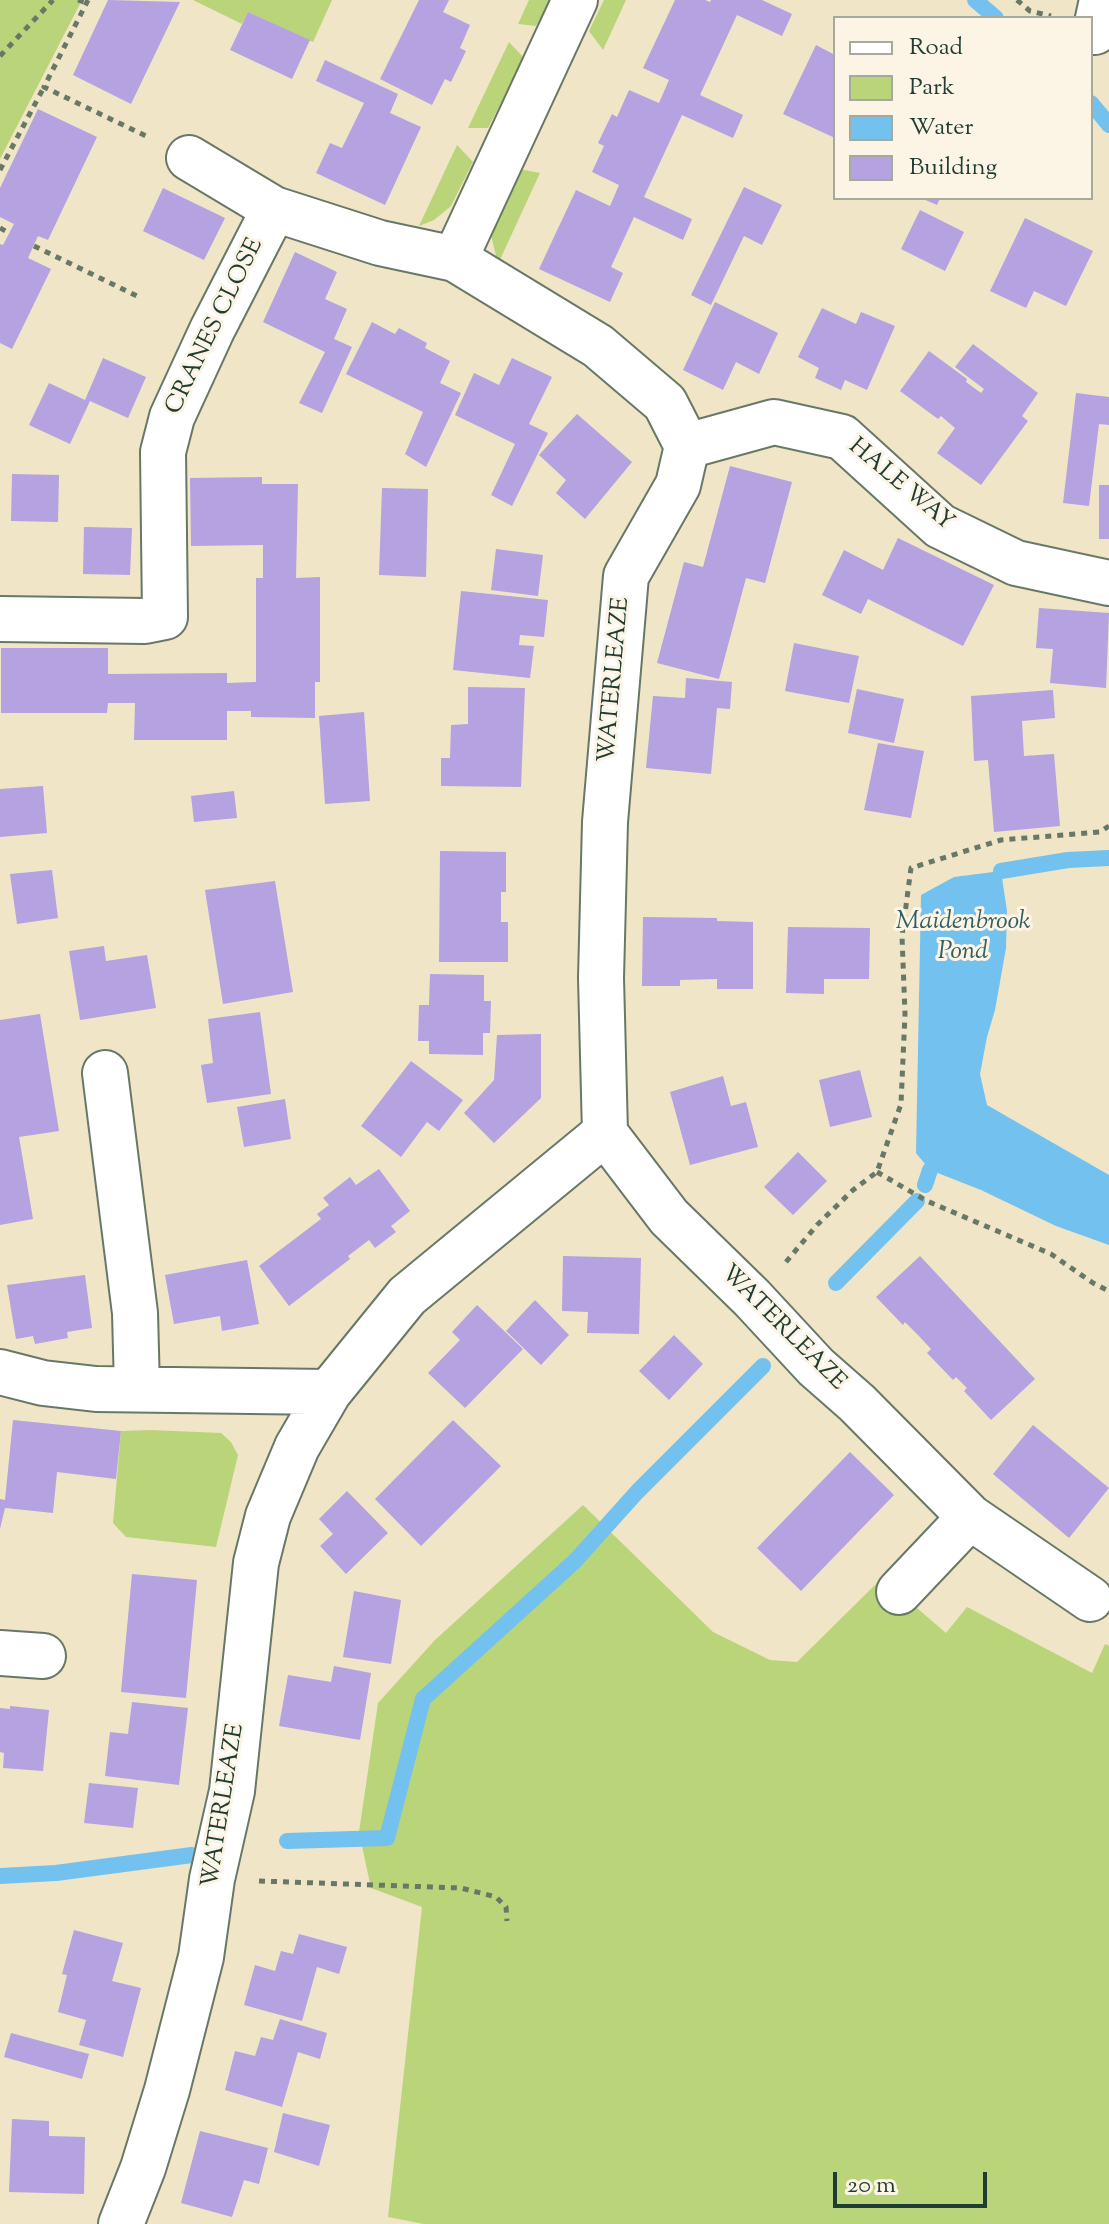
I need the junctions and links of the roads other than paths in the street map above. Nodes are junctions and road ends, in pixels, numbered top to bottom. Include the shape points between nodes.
1 (575, 0) edge
2 (189, 158) road end
3 (274, 209) junction
4 (455, 259) junction
5 (687, 446) junction
6 (1109, 583) edge
7 (0, 619) edge
8 (105, 1073) dead end
9 (605, 1133) junction
10 (0, 1372) edge
11 (137, 1388) junction
12 (329, 1392) junction
13 (970, 1517) junction
14 (899, 1592) dead end
15 (1090, 1599) dead end
16 (0, 1653) edge
17 (43, 1656) dead end
18 (121, 2224) edge

1 - 4 street
2 - 3 street, CRANES CLOSE
3 - 4 street, CRANES CLOSE via 380,243
3 - 7 street, CRANES CLOSE via 172,417 163,452 165,617
4 - 5 street via 598,346 665,403
5 - 6 street, HALE WAY via 774,422 842,437 940,526 1016,563
5 - 9 street, WATERLEAZE via 678,485 626,576 605,822
8 - 11 street via 135,1313
9 - 12 street, WATERLEAZE via 407,1296
9 - 13 street, WATERLEAZE via 669,1217
10 - 11 street via 43,1383
11 - 12 street
12 - 18 street, WATERLEAZE via 297,1447 268,1516 256,1563 232,1791 201,1957 143,2168
13 - 14 street
13 - 15 street, WATERLEAZE
16 - 17 street

